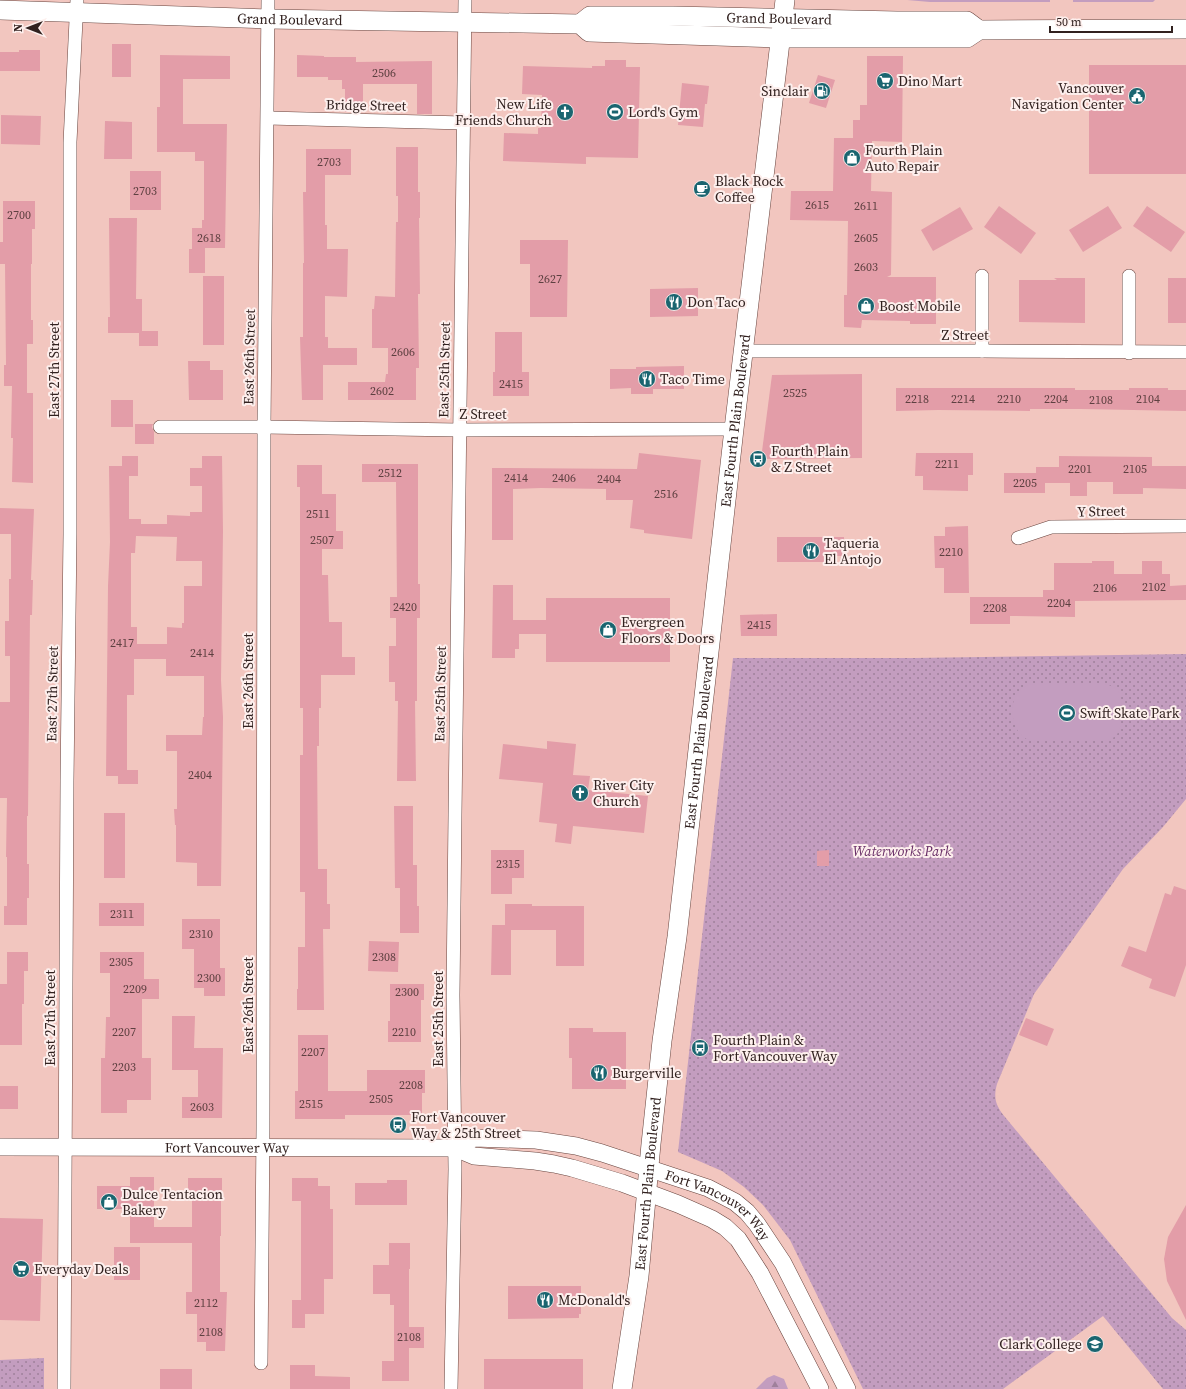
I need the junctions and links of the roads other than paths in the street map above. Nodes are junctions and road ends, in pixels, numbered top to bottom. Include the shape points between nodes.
1 (268, 0) edge
2 (465, 0) edge
3 (785, 0) edge
4 (76, 6) edge
5 (0, 10) edge
6 (268, 19) junction
7 (783, 19) junction
8 (465, 22) junction
9 (580, 24) junction
10 (1186, 29) edge
11 (979, 30) junction
12 (780, 38) junction
13 (268, 118) junction
14 (464, 123) junction
15 (982, 276) dead end
16 (1129, 276) dead end
17 (743, 351) junction
18 (982, 351) junction
19 (1186, 352) edge
20 (1130, 353) junction
21 (160, 427) dead end
22 (264, 427) junction
23 (459, 430) junction
24 (734, 430) junction
25 (1186, 526) edge
26 (1018, 538) dead end
27 (0, 1147) edge
28 (66, 1147) junction
29 (263, 1147) junction
30 (455, 1148) junction
31 (648, 1168) junction
32 (646, 1192) junction
33 (261, 1363) dead end
34 (64, 1389) edge
35 (451, 1389) edge
36 (622, 1389) edge
37 (820, 1389) edge
38 (847, 1389) edge

1 - 6 street, East 26th Street
2 - 8 street, East 25th Street
3 - 7 main road, East Fourth Plain Boulevard
4 - 5 main road, Grand Boulevard
4 - 6 main road, Grand Boulevard
4 - 28 street, East 27th Street via 70,142
6 - 8 main road, Grand Boulevard
6 - 13 street, East 26th Street
7 - 9 main road, Grand Boulevard via 590,16
7 - 11 main road, Grand Boulevard via 967,21
7 - 12 main road, East Fourth Plain Boulevard
8 - 9 main road, Grand Boulevard
8 - 14 street, East 25th Street
9 - 12 main road, Grand Boulevard via 589,32
10 - 11 main road, Grand Boulevard
11 - 12 main road, Grand Boulevard via 967,38
12 - 17 main road, East Fourth Plain Boulevard
13 - 14 street, Bridge Street
13 - 22 street, East 26th Street
14 - 23 street, East 25th Street
15 - 18 street
16 - 20 street
17 - 18 street, Z Street
17 - 24 main road, East Fourth Plain Boulevard
18 - 20 street, Z Street
19 - 20 street, Z Street
21 - 22 street, Z Street
22 - 23 street, Z Street
22 - 29 street, East 26th Street
23 - 24 street, Z Street
23 - 30 street, East 25th Street via 453,995
24 - 31 main road, East Fourth Plain Boulevard via 677,937
25 - 26 street, Y Street via 1051,527
27 - 28 street, Fort Vancouver Way
28 - 29 street, Fort Vancouver Way
28 - 34 street, East 27th Street
29 - 30 street, Fort Vancouver Way
29 - 33 street, East 26th Street
30 - 31 street, Fort Vancouver Way via 474,1138 536,1140 602,1152
30 - 32 street, Fort Vancouver Way via 474,1156 554,1164
30 - 35 street, East 25th Street
31 - 32 main road, East Fourth Plain Boulevard
31 - 38 street, Fort Vancouver Way via 708,1188 735,1202 747,1212 783,1263
32 - 36 main road, East Fourth Plain Boulevard via 639,1276
32 - 37 street, Fort Vancouver Way via 712,1219 738,1239 760,1273

